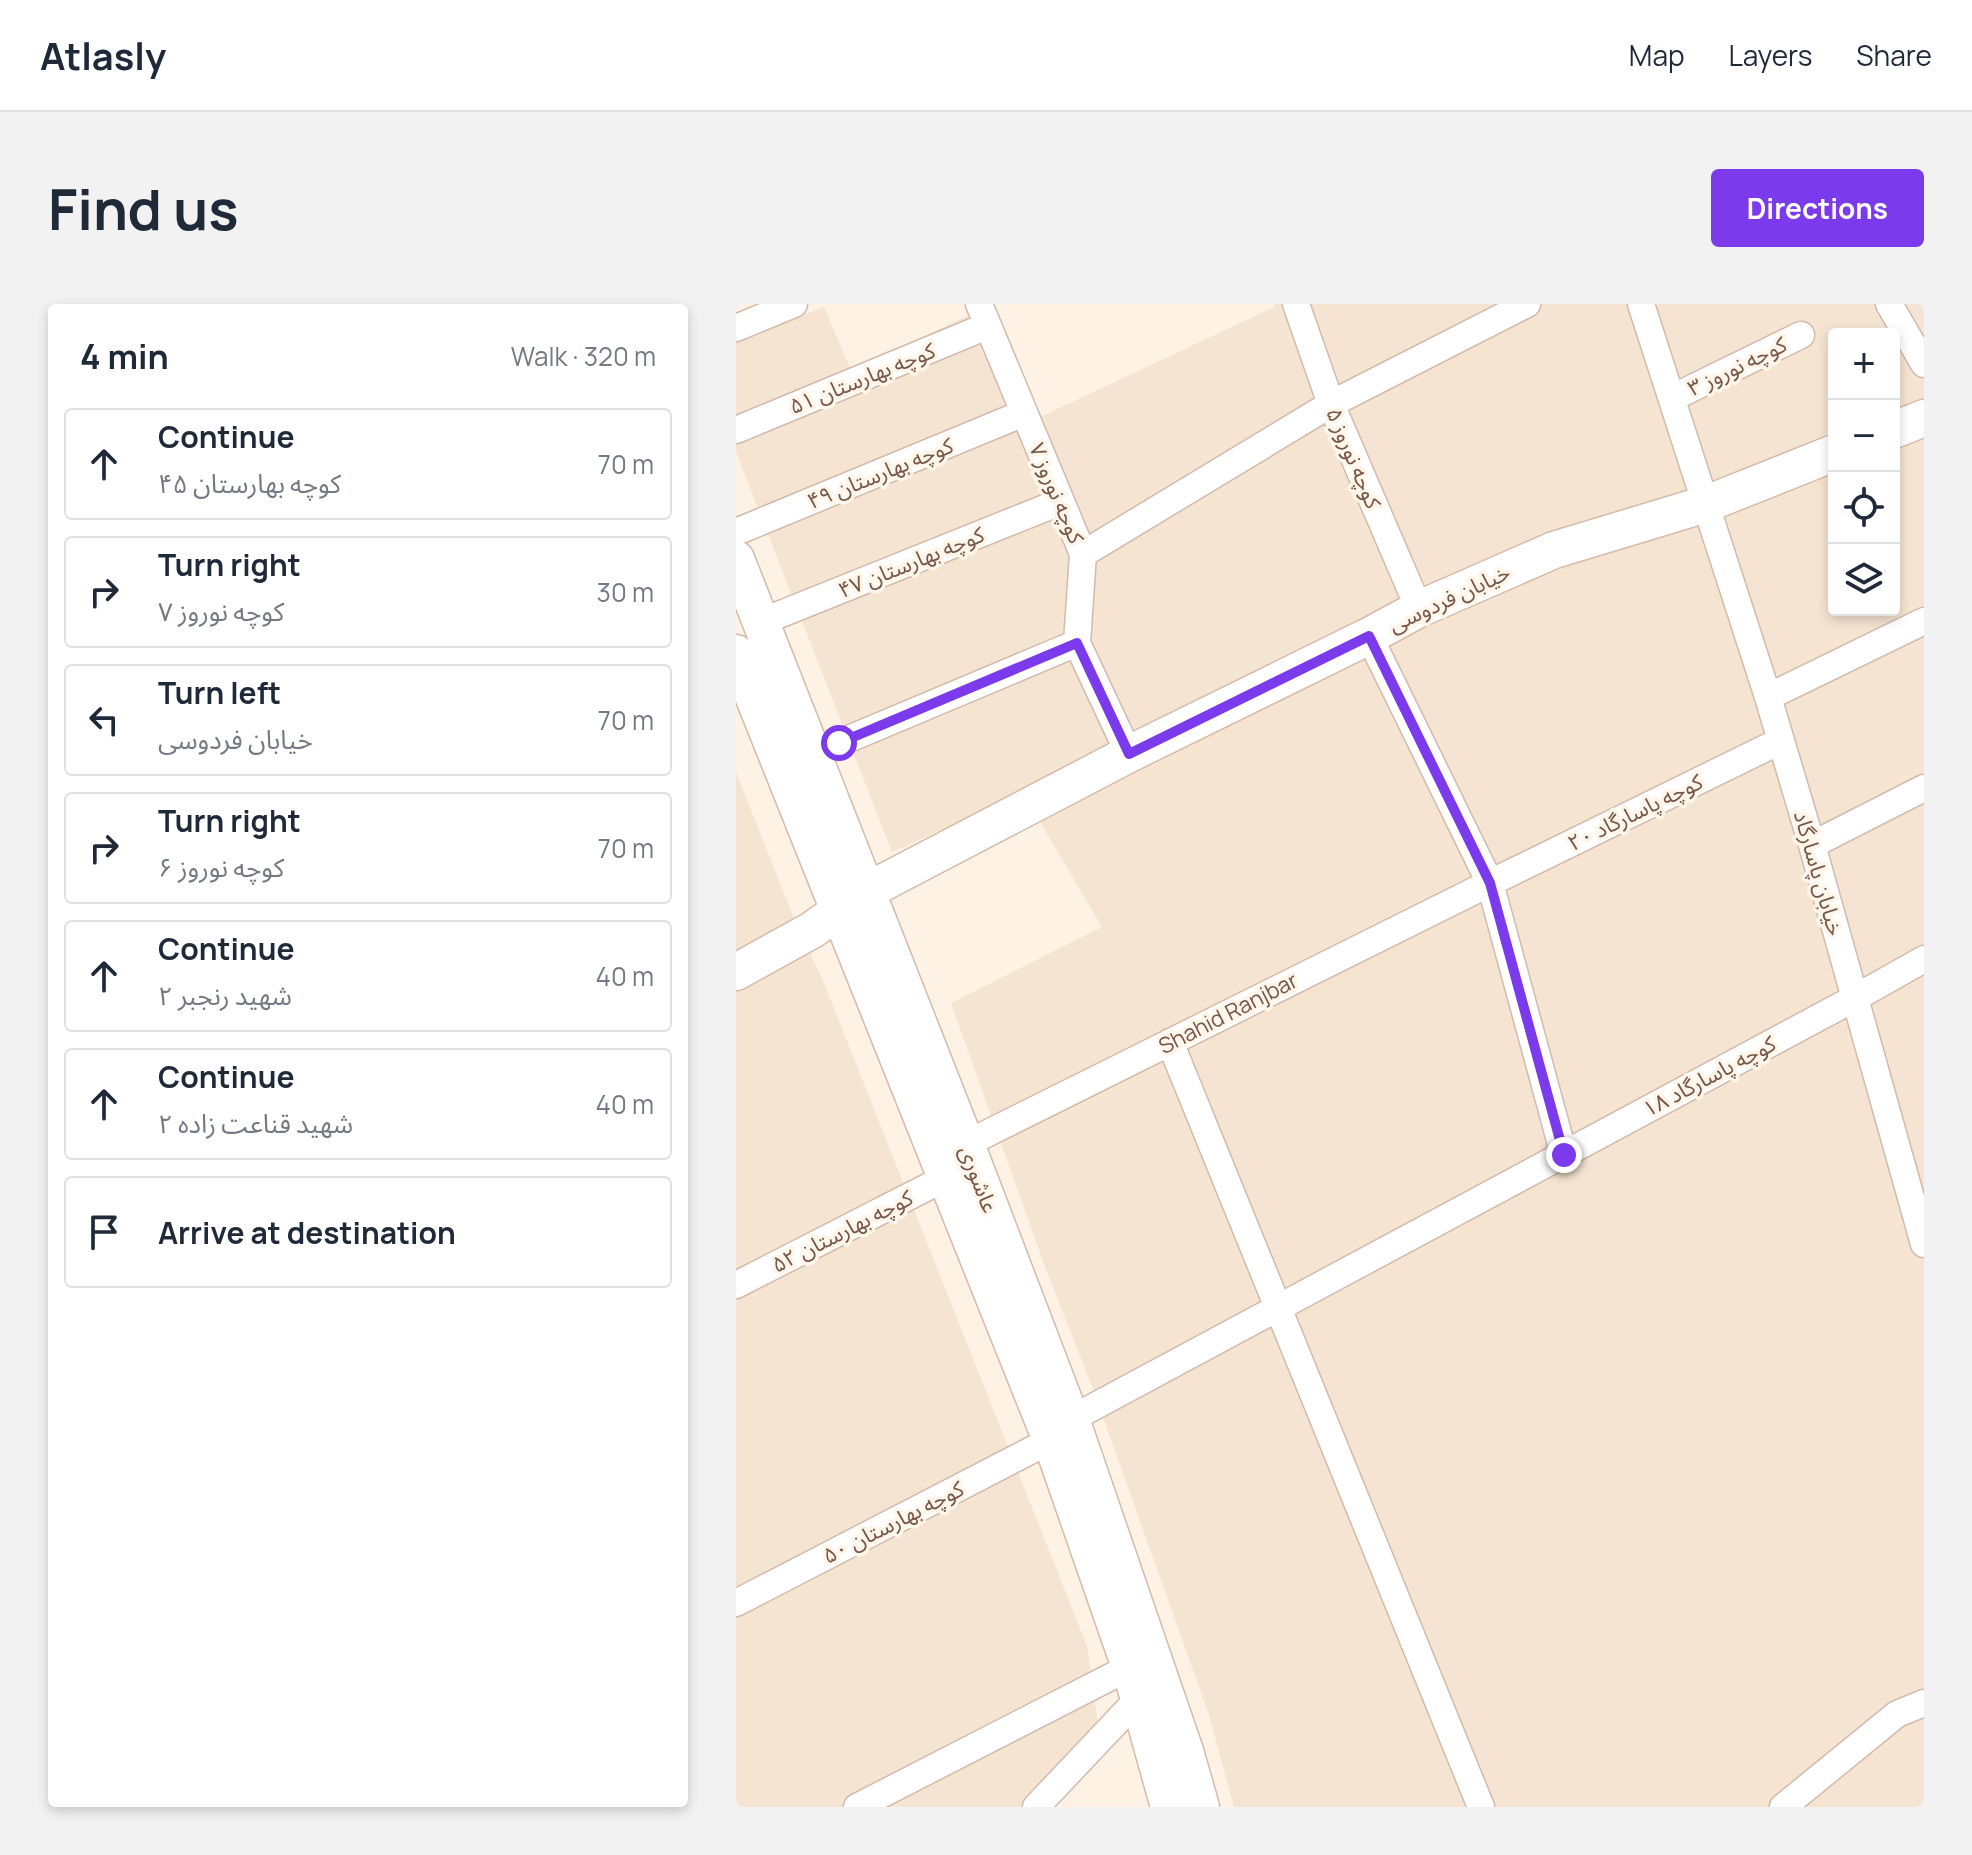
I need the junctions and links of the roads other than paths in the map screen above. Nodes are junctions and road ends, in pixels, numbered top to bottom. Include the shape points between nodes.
1 (794, 304) edge
2 (1296, 304) edge
3 (1527, 304) edge
4 (1641, 304) edge
5 (1889, 304) edge
6 (983, 315) edge
7 (736, 328) edge
8 (1801, 335) dead end
9 (1924, 364) edge
10 (1672, 398) junction
11 (1331, 404) junction
12 (1024, 413) junction
13 (1924, 418) edge
14 (1900, 428) edge
15 (736, 430) edge
16 (1828, 455) edge
17 (1060, 502) junction
18 (1706, 504) junction
19 (736, 532) edge
20 (1083, 554) junction
21 (736, 559) edge
22 (1419, 609) junction
23 (1924, 621) edge
24 (761, 622) junction
25 (1369, 636) junction
26 (1077, 643) junction
27 (736, 653) edge
28 (1768, 697) junction
29 (1780, 741) junction
30 (813, 754) junction
31 (1129, 754) junction
32 (1924, 788) edge
33 (1812, 845) junction
34 (1490, 883) junction
35 (853, 901) junction
36 (1924, 959) edge
37 (736, 972) edge
38 (1855, 998) junction
39 (1170, 1042) junction
40 (966, 1144) junction
41 (1564, 1155) junction
42 (947, 1177) junction
43 (1917, 1190) edge
44 (1924, 1244) edge
45 (736, 1285) edge
46 (1278, 1309) junction
47 (1061, 1430) junction
48 (736, 1603) edge
49 (1134, 1682) junction
50 (1924, 1703) edge
51 (1810, 1798) edge
52 (857, 1807) edge
53 (1036, 1807) edge
54 (1169, 1807) edge
55 (1201, 1807) edge
56 (1481, 1807) edge
57 (1783, 1807) edge

1 - 7 street
2 - 11 street, کوچه نوروز ۵
3 - 11 street
4 - 10 street, خیابان پاسارگاد
5 - 9 street
6 - 12 street, کوچه نوروز ۷
6 - 15 street, کوچه بهارستان ۵۱
8 - 10 street, کوچه نوروز ۳
10 - 18 street, خیابان پاسارگاد
11 - 20 street
11 - 22 street, کوچه نوروز ۵
12 - 17 street, کوچه نوروز ۷
12 - 19 street, کوچه بهارستان ۴۹
13 - 14 street
16 - 18 street, خیابان فردوسی
17 - 20 street, کوچه نوروز ۷
17 - 24 street, کوچه بهارستان ۴۷
18 - 22 street, خیابان فردوسی via 1554,550
18 - 28 street, خیابان پاسارگاد
20 - 26 street, کوچه نوروز ۷
21 - 24 street, عاشوری
22 - 25 street, خیابان فردوسی
23 - 28 street
24 - 30 street, عاشوری
25 - 31 street, خیابان فردوسی
25 - 34 street
26 - 30 street
26 - 31 street, کوچه نوروز ۷
27 - 35 street, عاشوری
28 - 29 street, خیابان پاسارگاد
29 - 33 street, خیابان پاسارگاد
29 - 34 street, کوچه پاسارگاد ۲۰
30 - 35 street, عاشوری
31 - 35 street, خیابان فردوسی
32 - 33 street
33 - 38 street, خیابان پاسارگاد
34 - 39 street, Shahid Ranjbar
34 - 41 street
35 - 37 street, خیابان فردوسی
35 - 40 street, عاشوری
35 - 42 street, عاشوری
36 - 38 street, کوچه پاسارگاد ۱۸
38 - 41 street, کوچه پاسارگاد ۱۸
38 - 43 street, خیابان پاسارگاد
39 - 40 street, Shahid Ranjbar
39 - 46 street
40 - 47 street, عاشوری
41 - 46 street, کوچه پاسارگاد ۱۸
42 - 45 street, کوچه بهارستان ۵۲
42 - 47 street, عاشوری
43 - 44 street, خیابان پاسارگاد
46 - 47 street, کوچه بهارستان ۵۰
46 - 56 street
47 - 48 street, کوچه بهارستان ۵۰
47 - 49 street, عاشوری
47 - 55 street, عاشوری via 1185,1751
49 - 52 street
49 - 53 street
49 - 54 street, عاشوری
50 - 51 street via 1897,1714
51 - 57 street

